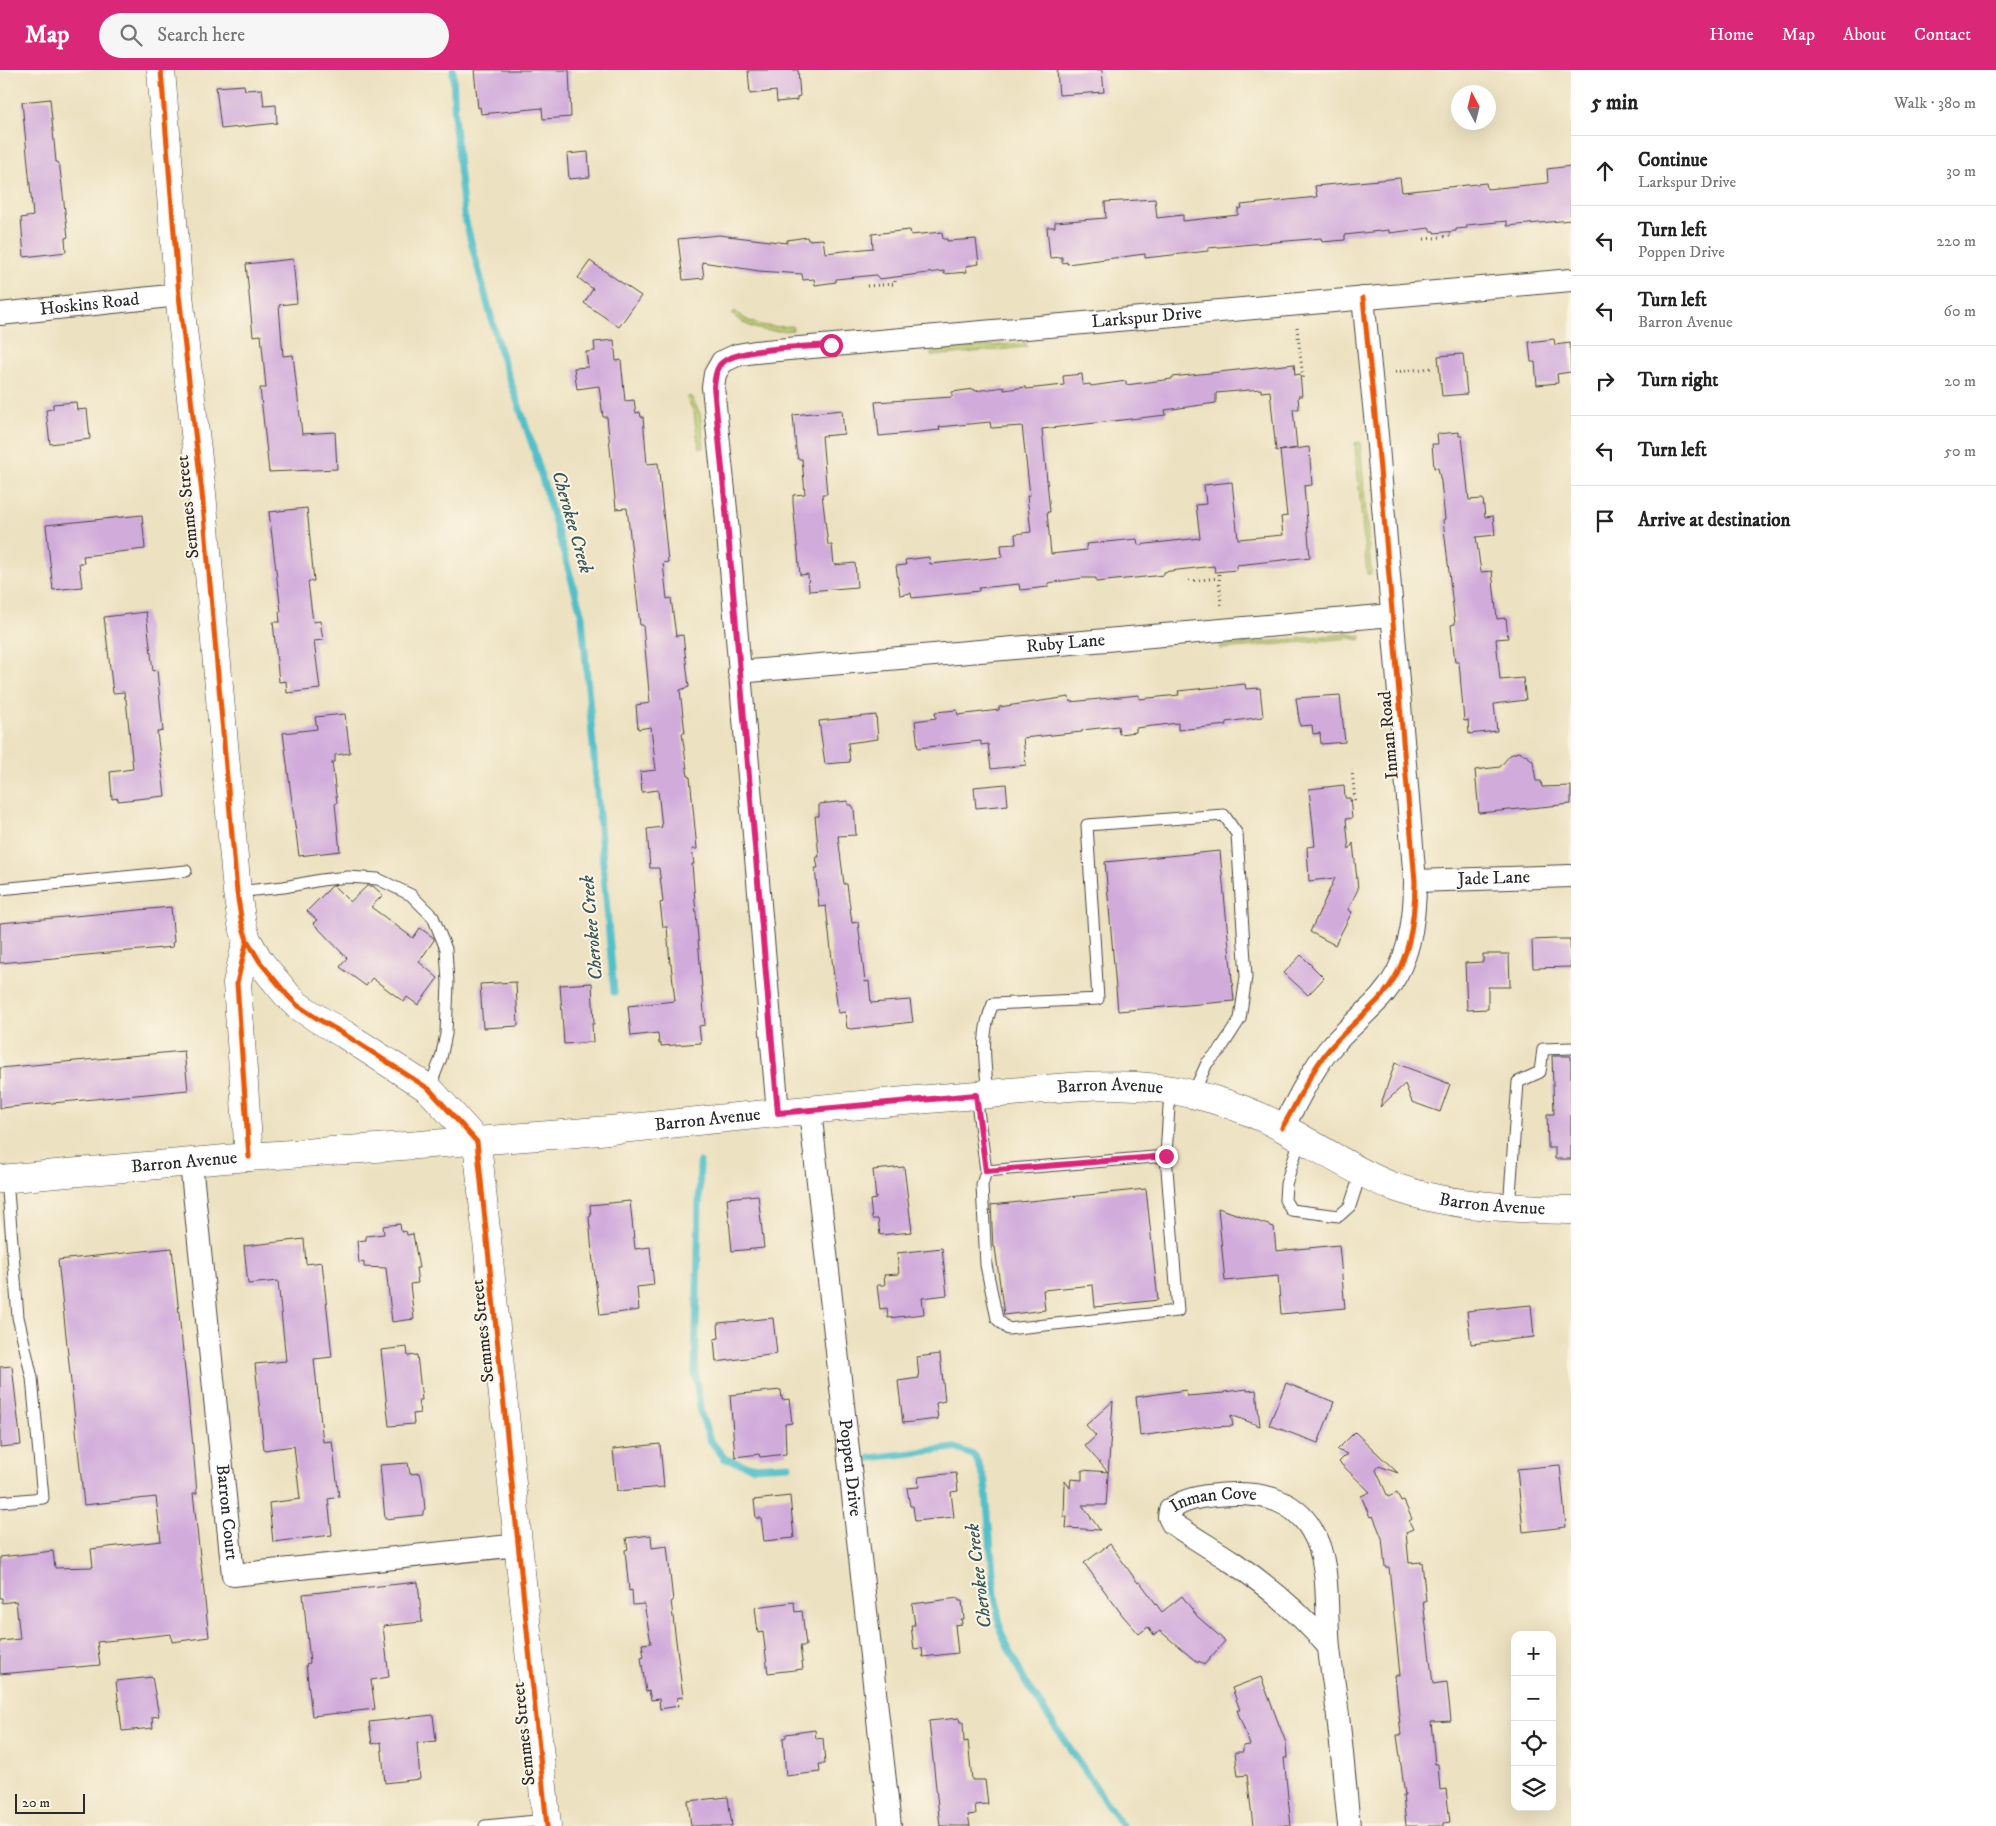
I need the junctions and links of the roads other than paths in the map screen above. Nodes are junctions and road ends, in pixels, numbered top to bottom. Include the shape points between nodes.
1 (161, 70) edge
2 (1571, 280) edge
3 (179, 295) junction
4 (1363, 298) junction
5 (0, 314) edge
6 (1392, 616) junction
7 (739, 672) junction
8 (186, 871) dead end
9 (1571, 876) edge
10 (1415, 881) junction
11 (0, 889) edge
12 (237, 892) junction
13 (247, 940) junction
14 (1571, 1048) edge
15 (429, 1089) junction
16 (1181, 1092) junction
17 (982, 1095) junction
18 (810, 1110) junction
19 (778, 1113) junction
20 (1292, 1134) junction
21 (477, 1142) junction
22 (1166, 1156) junction
23 (249, 1157) junction
24 (191, 1163) junction
25 (986, 1171) junction
26 (1362, 1171) junction
27 (4, 1179) edge
28 (1509, 1208) junction
29 (1571, 1210) edge
30 (0, 1502) edge
31 (519, 1545) junction
32 (1329, 1647) junction
33 (546, 1823) edge
34 (485, 1826) edge
35 (890, 1826) edge
36 (1348, 1826) edge

1 - 3 main road, Semmes Street
2 - 4 street, Larkspur Drive
3 - 5 street, Hoskins Road
3 - 12 main road, Semmes Street via 202,492
4 - 6 street, Inman Road
4 - 7 street, Larkspur Drive via 715,356 714,387
6 - 7 street, Ruby Lane
6 - 10 street, Inman Road
7 - 19 street
8 - 11 lane
9 - 10 street, Jade Lane
10 - 20 street, Inman Road via 1409,943 1395,976 1381,996 1331,1047 1315,1070
12 - 13 main road, Semmes Street
12 - 15 lane via 348,877 378,879 410,895 433,917 446,949 448,982 446,1034
13 - 15 main road, Semmes Street via 274,980 297,1005
13 - 23 main road, Semmes Street via 237,983
14 - 28 lane via 1543,1049 1540,1072 1518,1082
15 - 21 main road, Semmes Street
16 - 17 main road, Barron Avenue via 1094,1084
16 - 17 lane via 1220,1050 1240,1018 1245,995 1238,834 1224,815 1087,825 1098,999 994,1004 987,1018
16 - 20 main road, Barron Avenue via 1242,1110
16 - 22 lane
17 - 18 main road, Barron Avenue
17 - 25 lane
18 - 19 main road, Barron Avenue
18 - 35 street, Poppen Drive
19 - 21 main road, Barron Avenue
20 - 26 main road, Barron Avenue
20 - 26 lane via 1285,1200 1291,1210 1339,1216 1350,1206
21 - 23 main road, Barron Avenue
21 - 31 main road, Semmes Street
22 - 25 lane
22 - 25 lane via 1178,1311 1008,1329 997,1319 986,1265 982,1184
23 - 24 main road, Barron Avenue
24 - 27 main road, Barron Avenue
24 - 31 street, Barron Court via 233,1575
26 - 28 main road, Barron Avenue via 1389,1185 1424,1195
27 - 30 lane via 18,1317 32,1378 43,1498
28 - 29 main road, Barron Avenue
31 - 33 main road, Semmes Street
32 - 32 street, Inman Cove via 1264,1586 1172,1523 1170,1510 1186,1501 1243,1494 1274,1499 1301,1515 1311,1528 1322,1560
32 - 36 street, Inman Cove
33 - 34 lane

